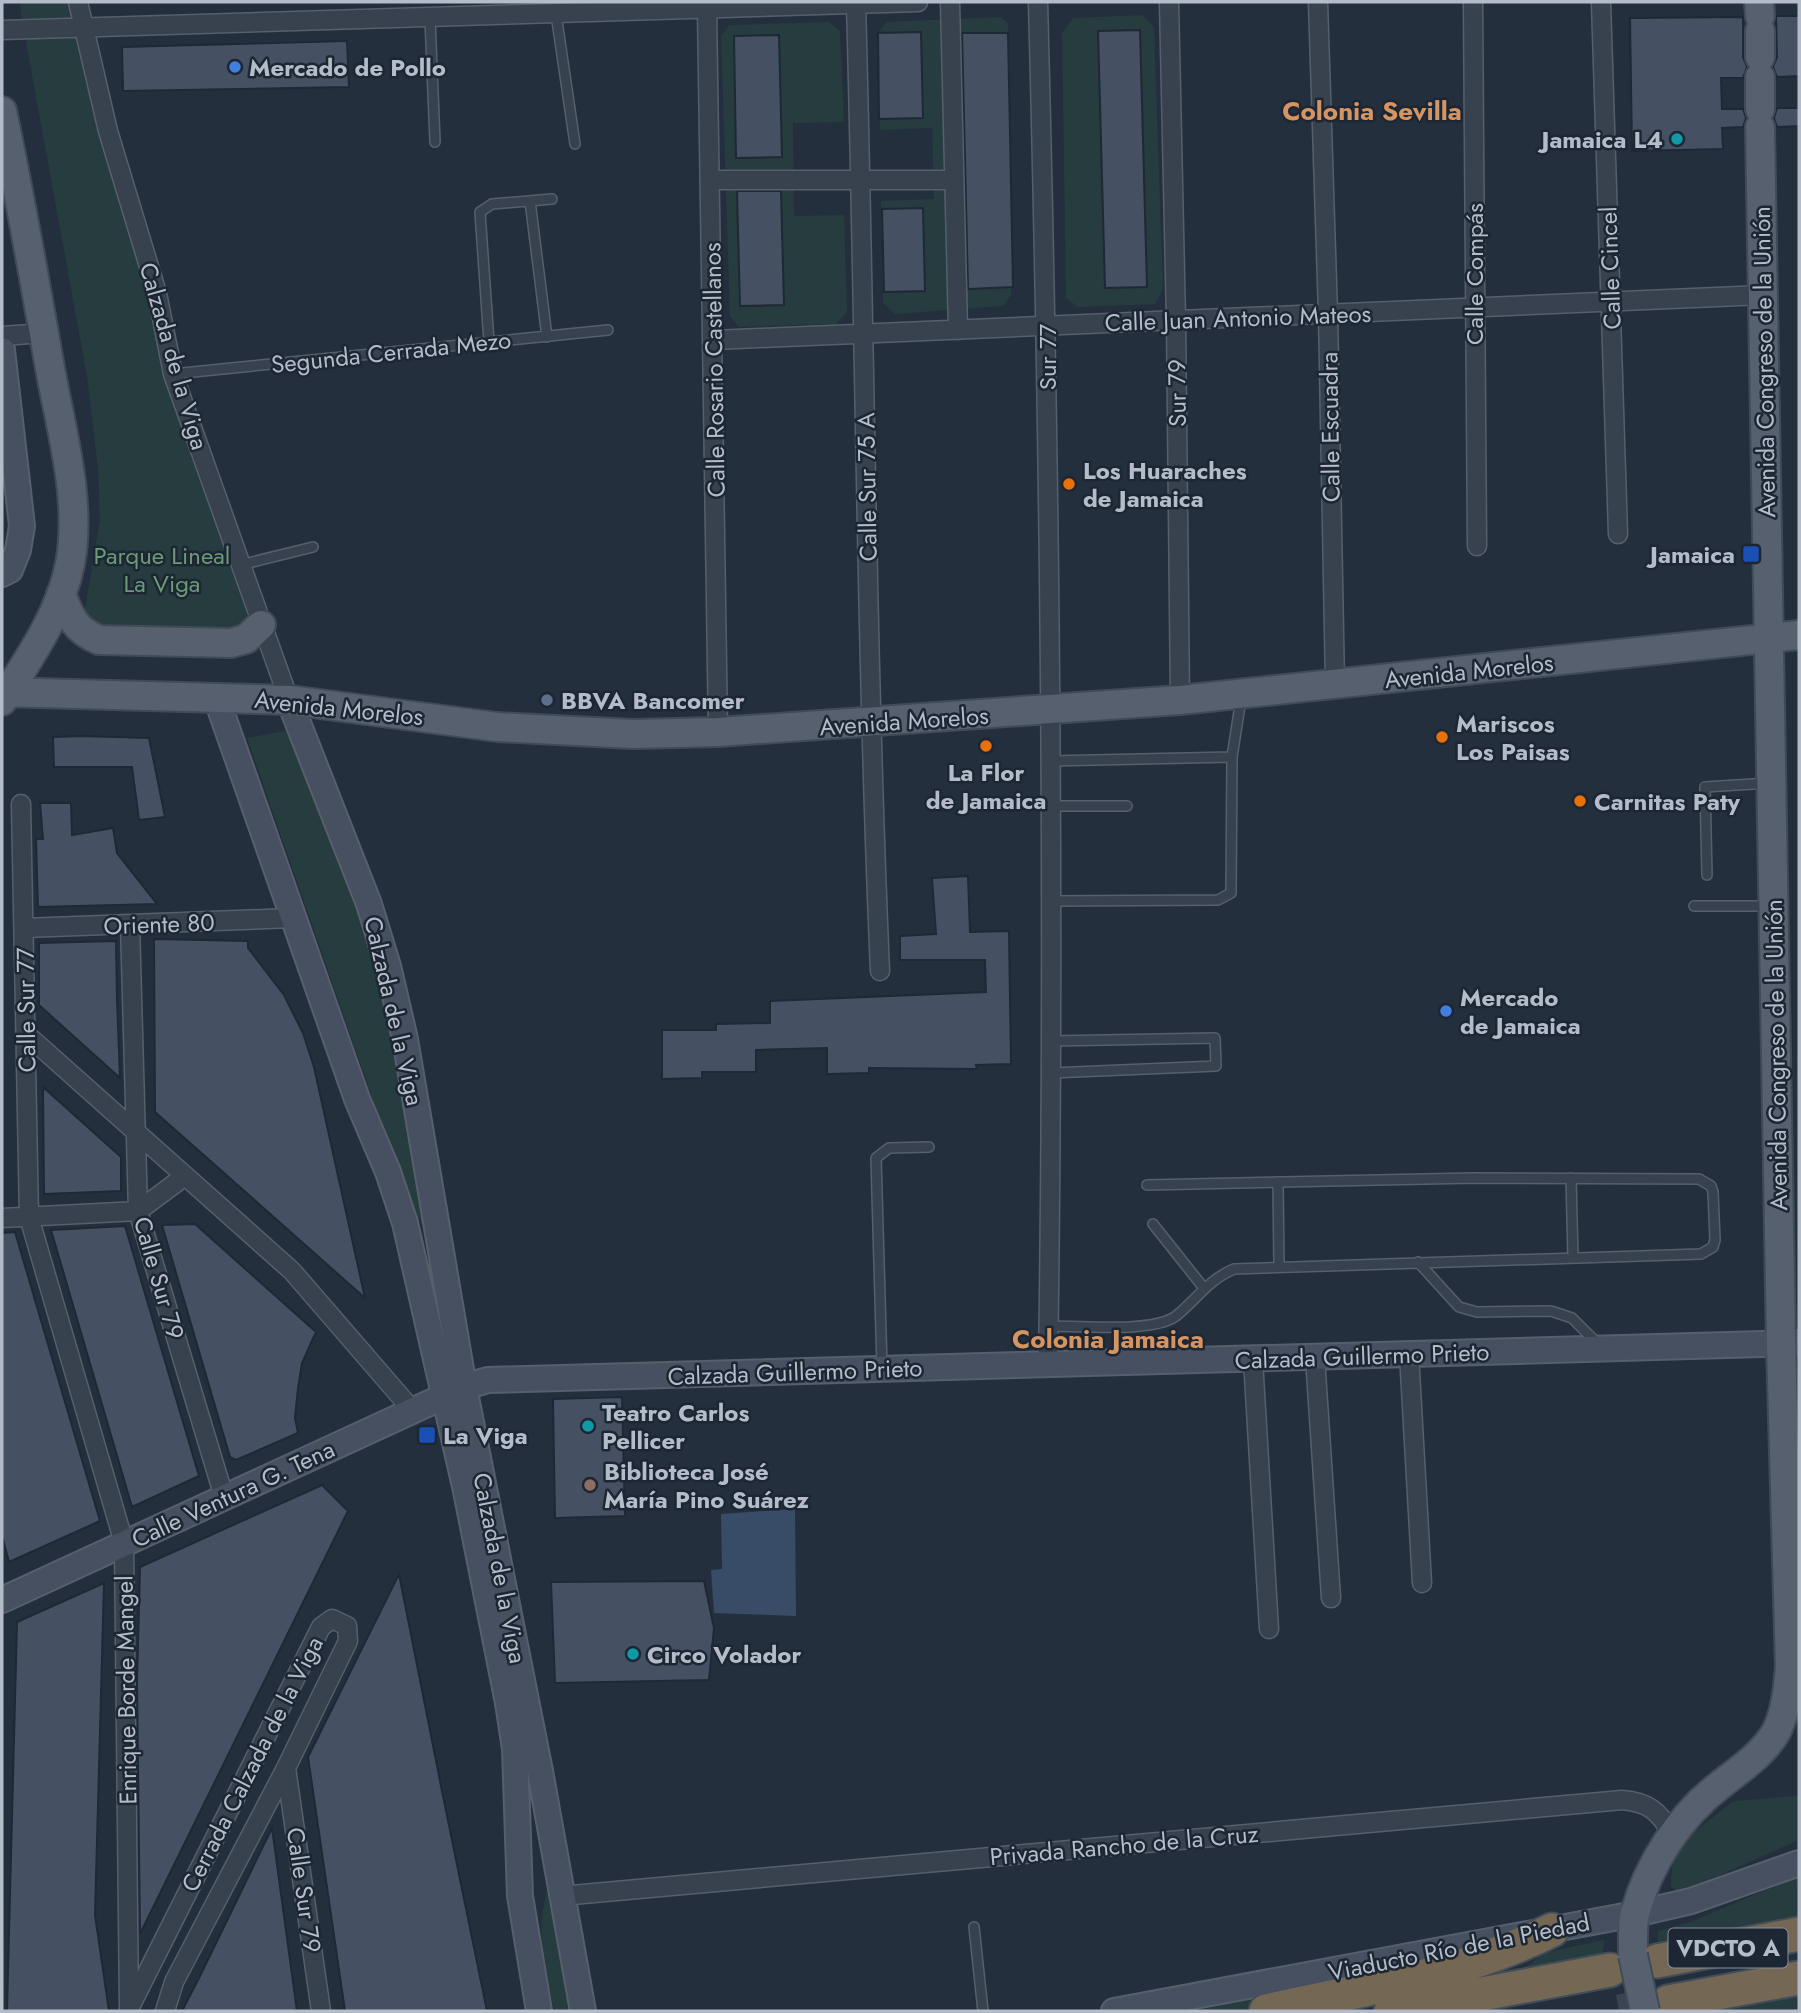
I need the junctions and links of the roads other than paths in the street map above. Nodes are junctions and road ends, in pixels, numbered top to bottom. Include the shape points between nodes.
1 (78, 2) edge
2 (918, 2) edge
3 (950, 2) edge
4 (1038, 2) edge
5 (1169, 2) edge
6 (1318, 2) edge
7 (1472, 2) edge
8 (1601, 2) edge
9 (856, 4) junction
10 (707, 9) junction
11 (556, 14) junction
12 (430, 18) junction
13 (86, 29) junction
14 (2, 30) edge
15 (1760, 37) edge
16 (2, 111) edge
17 (435, 142) dead end
18 (575, 144) dead end
19 (710, 180) junction
20 (861, 180) junction
21 (953, 180) junction
22 (2, 182) edge
23 (552, 199) dead end
24 (530, 201) junction
25 (12, 204) edge
26 (1763, 295) junction
27 (1611, 302) junction
28 (1475, 308) junction
29 (1328, 314) junction
30 (1176, 320) junction
31 (1047, 326) junction
32 (608, 330) dead end
33 (958, 330) junction
34 (44, 333) junction
35 (866, 333) junction
36 (2, 336) edge
37 (547, 337) junction
38 (714, 340) junction
39 (489, 342) junction
40 (2, 350) edge
41 (173, 373) junction
42 (11, 491) edge
43 (1618, 534) dead end
44 (1477, 546) dead end
45 (313, 547) dead end
46 (240, 565) junction
47 (2, 574) edge
48 (61, 594) junction
49 (261, 625) junction
50 (1799, 635) edge
51 (1769, 639) junction
52 (1335, 685) junction
53 (1241, 694) junction
54 (4, 695) edge
55 (216, 697) junction
56 (289, 700) junction
57 (1180, 700) junction
58 (1049, 712) junction
59 (869, 722) junction
60 (718, 732) junction
61 (1232, 757) junction
62 (1049, 761) junction
63 (1771, 783) junction
64 (21, 804) dead end
65 (1050, 806) junction
66 (1127, 806) dead end
67 (1707, 875) dead end
68 (1050, 901) junction
69 (1694, 906) dead end
70 (1774, 906) junction
71 (293, 918) junction
72 (130, 925) junction
73 (24, 928) junction
74 (880, 971) dead end
75 (26, 1034) junction
76 (1049, 1041) junction
77 (1049, 1073) junction
78 (138, 1135) junction
79 (929, 1147) dead end
80 (388, 1172) junction
81 (185, 1176) junction
82 (1571, 1178) junction
83 (1278, 1182) junction
84 (1147, 1185) dead end
85 (138, 1211) junction
86 (29, 1217) junction
87 (2, 1218) edge
88 (1153, 1224) dead end
89 (1573, 1258) junction
90 (1418, 1262) junction
91 (1279, 1266) junction
92 (1203, 1287) junction
93 (447, 1288) junction
94 (1049, 1326) junction
95 (1790, 1344) edge
96 (1603, 1349) junction
97 (1409, 1354) junction
98 (1315, 1357) junction
99 (1253, 1359) junction
100 (1048, 1365) junction
101 (882, 1369) junction
102 (454, 1391) junction
103 (413, 1411) junction
104 (224, 1497) junction
105 (124, 1544) junction
106 (1422, 1583) dead end
107 (1331, 1598) dead end
108 (2, 1600) edge
109 (1269, 1629) dead end
110 (536, 1749) junction
111 (286, 1768) junction
112 (518, 1830) junction
113 (1672, 1834) junction
114 (1799, 1863) edge
115 (561, 1896) junction
116 (1635, 1914) junction
117 (974, 1927) dead end
118 (1552, 1930) junction
119 (1799, 1934) edge
120 (1633, 1962) junction
121 (1799, 1978) edge
122 (1656, 2007) edge
123 (129, 2010) edge
124 (165, 2011) edge
125 (321, 2011) edge
126 (539, 2011) edge
127 (583, 2011) edge
128 (982, 2011) edge
129 (1114, 2011) edge
130 (1266, 2011) edge
131 (1391, 2011) edge

1 - 13 street, Calzada de la Viga
2 - 9 street
3 - 21 street
4 - 31 street, Sur 77
5 - 30 street, Sur 79
6 - 29 street, Calle Escuadra
7 - 28 street, Calle Compás
8 - 27 street, Calle Cincel
9 - 10 street
9 - 20 street, Calle Sur 75 A
10 - 11 street
10 - 19 street, Calle Rosario Castellanos
11 - 12 street
11 - 18 lane
12 - 13 street
12 - 17 lane
13 - 14 street
13 - 41 street, Calzada de la Viga via 108,131 157,293
15 - 26 main road, Avenida Congreso de la Unión
16 - 25 main road
19 - 20 street
19 - 38 street, Calle Rosario Castellanos
20 - 21 street
20 - 35 street, Calle Sur 75 A
21 - 33 street
22 - 25 main road
23 - 24 lane
24 - 37 lane
24 - 39 lane via 492,204 480,212
25 - 34 main road
26 - 27 street, Calle Juan Antonio Mateos
26 - 51 main road, Avenida Congreso de la Unión
27 - 28 street, Calle Juan Antonio Mateos
27 - 43 street, Calle Cincel
28 - 29 street, Calle Juan Antonio Mateos
28 - 44 street, Calle Compás
29 - 30 street, Calle Juan Antonio Mateos
29 - 52 street, Calle Escuadra
30 - 31 street, Calle Juan Antonio Mateos
30 - 57 street, Sur 79
31 - 33 street, Calle Juan Antonio Mateos
31 - 58 street, Sur 77
32 - 37 lane, Segunda Cerrada Mezo
33 - 35 street, Calle Juan Antonio Mateos
34 - 36 street
34 - 48 main road via 71,493 70,563
35 - 38 street, Calle Juan Antonio Mateos
35 - 59 street, Calle Sur 75 A
37 - 39 lane, Segunda Cerrada Mezo
38 - 60 street, Calle Rosario Castellanos
39 - 41 lane, Segunda Cerrada Mezo
40 - 42 main road
41 - 46 street, Calzada de la Viga
42 - 47 main road via 23,526 10,570
45 - 46 lane
46 - 49 street, Calzada de la Viga
48 - 49 main road via 72,622 82,633 99,640 232,643 246,639
48 - 54 main road via 44,634
49 - 56 street, Calzada de la Viga
50 - 51 main road, Avenida Morelos
51 - 52 main road, Avenida Morelos
51 - 63 main road, Avenida Congreso de la Unión
52 - 53 main road, Avenida Morelos
53 - 57 main road, Avenida Morelos
53 - 61 lane
54 - 55 main road, Avenida Morelos
55 - 56 main road, Avenida Morelos
55 - 71 main road, Calzada de la Viga
56 - 60 main road, Avenida Morelos via 497,727 633,734
56 - 93 main road, Calzada de la Viga via 369,904 388,966 405,1038
57 - 58 main road, Avenida Morelos
58 - 59 main road, Avenida Morelos
58 - 62 street, Sur 77
59 - 60 main road, Avenida Morelos
59 - 74 street, Calle Sur 75 A
61 - 62 lane
61 - 68 lane via 1233,885 1226,898
62 - 65 street, Sur 77
63 - 67 lane via 1704,788
63 - 70 main road, Avenida Congreso de la Unión
64 - 73 street, Calle Sur 77
65 - 66 lane
65 - 68 street, Sur 77
68 - 76 street, Sur 77
69 - 70 lane
70 - 95 main road, Avenida Congreso de la Unión
71 - 72 street, Oriente 80
71 - 80 main road, Calzada de la Viga
72 - 73 street, Oriente 80
72 - 78 street, Calle Sur 79
73 - 75 street, Calle Sur 77
75 - 78 street
75 - 86 street, Calle Sur 77
76 - 77 street, Sur 77
76 - 77 lane via 1215,1038 1216,1066
77 - 94 street, Sur 77
78 - 81 street
78 - 85 street, Calle Sur 79
79 - 101 lane via 889,1149 876,1158
80 - 93 main road
80 - 102 main road, Calzada de la Viga
81 - 85 street
81 - 103 street via 292,1271
82 - 83 lane
82 - 89 lane
82 - 89 lane via 1706,1181 1713,1192 1715,1216 1713,1247 1701,1254
83 - 84 lane
83 - 91 lane
85 - 86 street
85 - 104 street, Calle Sur 79
86 - 87 street
86 - 105 street, Enrique Borde Mangel
88 - 92 lane
89 - 90 lane
90 - 91 lane
90 - 96 lane via 1459,1307 1477,1312 1551,1311 1572,1318
91 - 92 lane via 1234,1269
92 - 94 lane via 1175,1317 1157,1325
93 - 102 main road, Calzada de la Viga
94 - 100 street, Sur 77
95 - 96 main road, Calzada Guillermo Prieto
95 - 113 main road, Avenida Congreso de la Unión via 1790,1667 1786,1705 1776,1732 1754,1758 1688,1814
96 - 97 main road, Calzada Guillermo Prieto
97 - 98 main road, Calzada Guillermo Prieto
97 - 106 street
98 - 99 main road, Calzada Guillermo Prieto
98 - 107 street
99 - 100 main road, Calzada Guillermo Prieto
99 - 109 street
100 - 101 main road, Calzada Guillermo Prieto
101 - 102 main road, Calzada Guillermo Prieto via 488,1380
102 - 103 main road, Calle Ventura G. Tena
102 - 110 main road, Calzada de la Viga
102 - 112 main road, Calzada de la Viga via 515,1749
103 - 104 main road, Calle Ventura G. Tena
104 - 105 main road, Calle Ventura G. Tena
105 - 108 main road, Calle Ventura G. Tena
105 - 123 street, Enrique Borde Mangel
110 - 112 main road via 531,1790
110 - 115 main road, Calzada de la Viga
111 - 123 street, Cerrada Calzada de la Viga via 348,1641 347,1626 340,1621 332,1619 321,1628
111 - 124 street, Cerrada Calzada de la Viga via 174,1982
111 - 125 street, Calle Sur 79
112 - 126 main road, Calzada de la Viga via 524,1932
113 - 115 street, Privada Rancho de la Cruz via 1654,1808 1622,1800
113 - 116 main road, Avenida Congreso de la Unión
114 - 116 main road, Viaducto Río de la Piedad via 1691,1901
115 - 127 main road, Calzada de la Viga
116 - 118 main road, Viaducto Río de la Piedad
116 - 120 main road, Avenida Congreso de la Unión
117 - 128 lane
118 - 129 main road, Viaducto Río de la Piedad
118 - 130 highway via 1459,1967
119 - 120 highway, Viaducto Río de la Piedad / VDCTO A
120 - 122 main road, Avenida Congreso de la Unión, bridge
120 - 131 highway, Viaducto Río de la Piedad / VDCTO A
121 - 122 highway, VDCTO A

